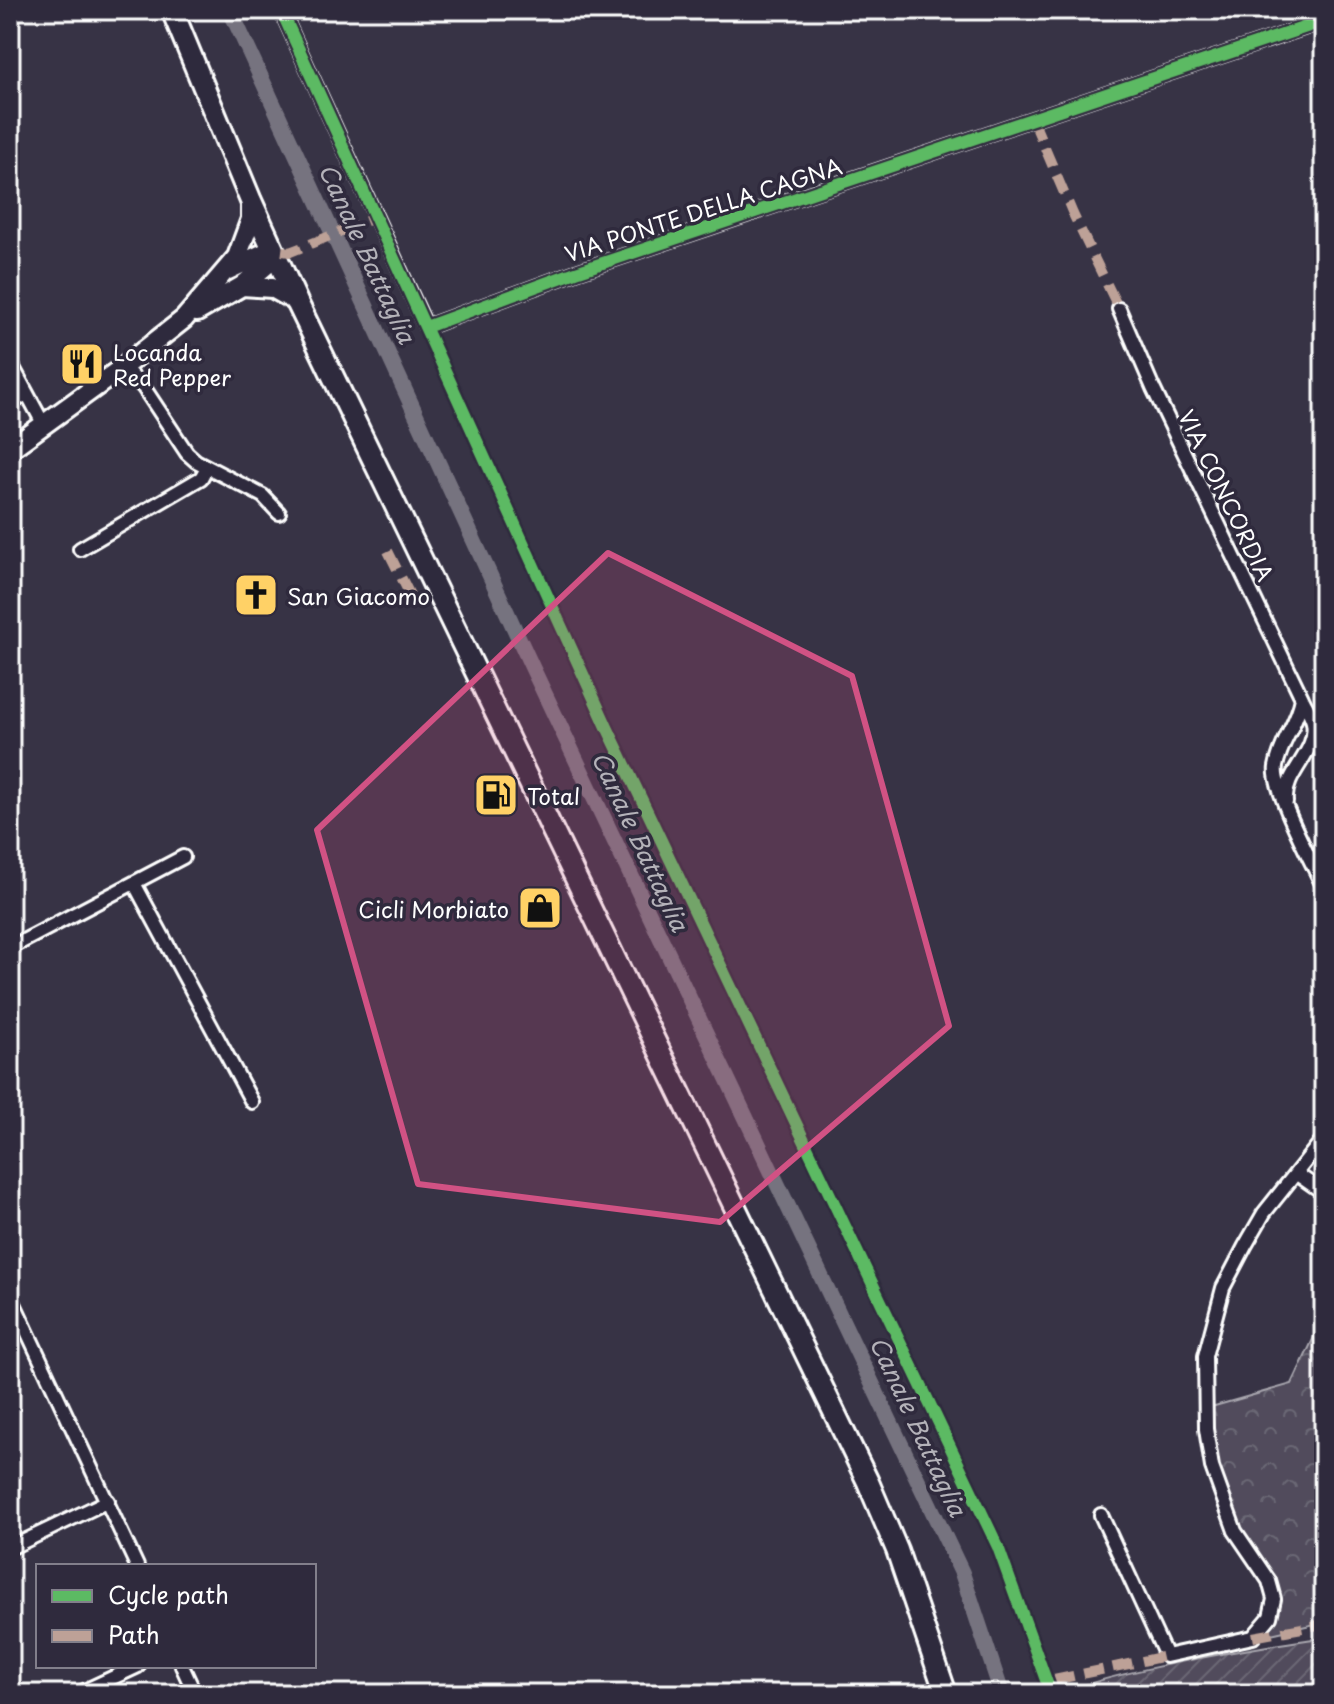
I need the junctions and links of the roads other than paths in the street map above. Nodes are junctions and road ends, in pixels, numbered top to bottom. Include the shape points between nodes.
1 (172, 10) edge
2 (281, 10) edge
3 (1324, 21) edge
4 (251, 201) junction
5 (275, 253) junction
6 (227, 270) junction
7 (242, 286) junction
8 (297, 302) junction
9 (1119, 309) dead end
10 (184, 319) junction
11 (10, 362) edge
12 (123, 367) junction
13 (26, 394) junction
14 (10, 404) edge
15 (44, 425) junction
16 (10, 449) edge
17 (207, 467) junction
18 (279, 513) dead end
19 (80, 549) dead end
20 (1302, 698) junction
21 (1287, 805) junction
22 (183, 857) dead end
23 (134, 883) junction
24 (1324, 888) edge
25 (10, 948) edge
26 (252, 1102) dead end
27 (1324, 1138) edge
28 (1297, 1174) junction
29 (1324, 1193) edge
30 (10, 1295) edge
31 (16, 1321) edge
32 (108, 1501) junction
33 (1101, 1515) dead end
34 (10, 1548) edge
35 (136, 1564) edge
36 (134, 1668) edge
37 (183, 1668) edge
38 (78, 1694) edge
39 (195, 1694) edge
40 (946, 1694) edge

1 - 4 main road
2 - 3 street, VIA PONTE DELLA CAGNA via 426,327
4 - 5 main road
4 - 6 street via 244,240
5 - 6 street
5 - 7 street
5 - 8 main road
6 - 10 street
7 - 8 street via 272,288
7 - 10 street
8 - 40 main road via 868,1482
9 - 20 street, VIA CONCORDIA
10 - 12 street
11 - 13 street
12 - 15 street
12 - 17 street via 144,388 187,453
13 - 14 street
13 - 15 street
15 - 16 street
17 - 18 street via 263,496
17 - 19 street via 201,478
20 - 21 street via 1276,768 1275,782
20 - 21 street, VIA CONCORDIA via 1313,733 1288,782
21 - 24 street
22 - 23 street
23 - 25 street
23 - 26 street
27 - 28 street
28 - 29 street
28 - 33 street via 1264,1213 1223,1288 1205,1356 1212,1467 1235,1531 1269,1581 1274,1599 1270,1617 1253,1637 1166,1656
30 - 31 street
31 - 32 street
32 - 34 street
32 - 35 street
36 - 38 street
37 - 39 street

